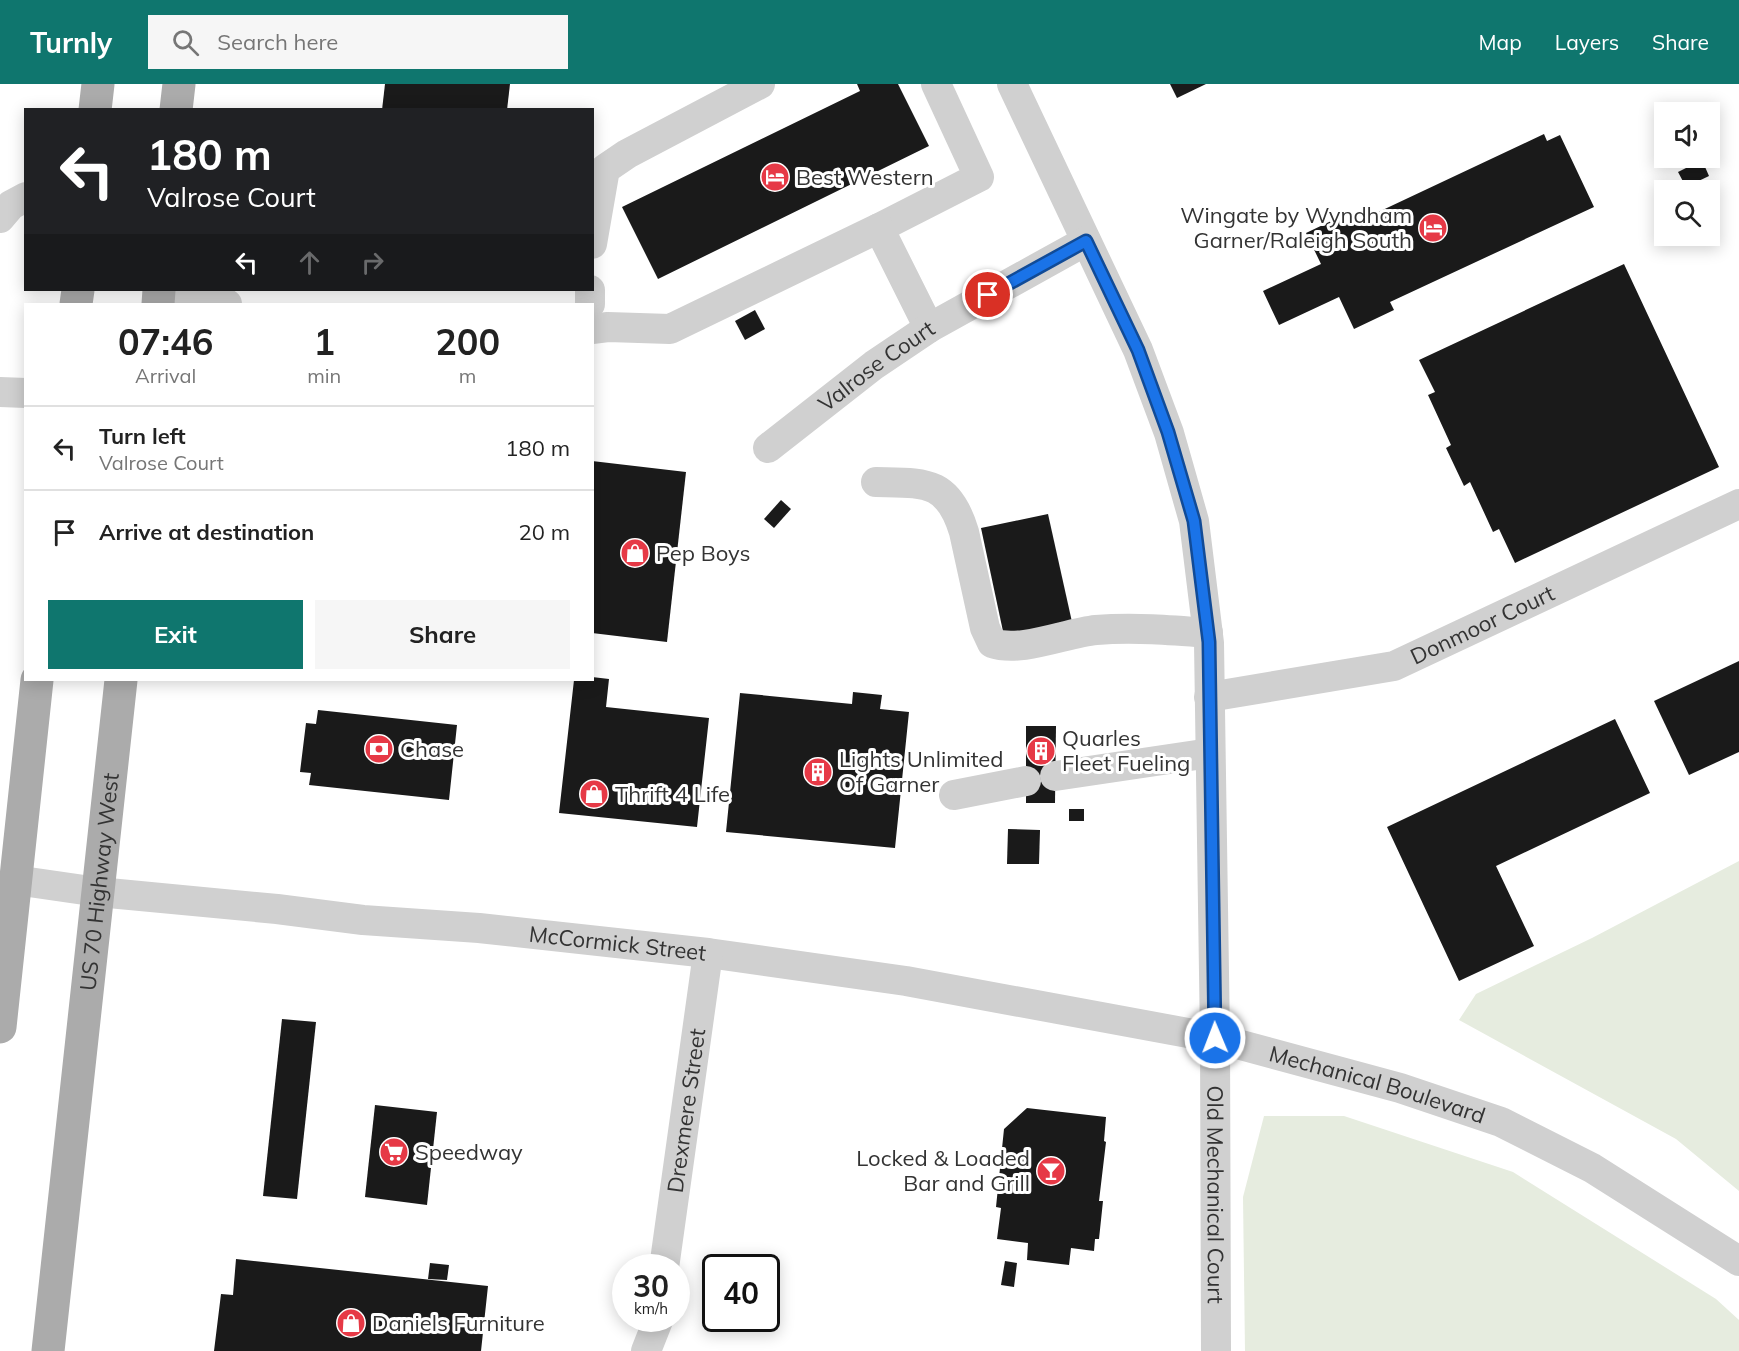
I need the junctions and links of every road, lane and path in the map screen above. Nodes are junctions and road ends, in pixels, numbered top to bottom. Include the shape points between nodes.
1 (98, 84) edge
2 (179, 84) edge
3 (760, 84) edge
4 (936, 84) edge
5 (1012, 84) edge
6 (95, 108) edge
7 (176, 108) edge
8 (879, 228) junction
9 (594, 232) edge
10 (1086, 241) junction
11 (158, 297) edge
12 (217, 303) edge
13 (929, 328) junction
14 (594, 329) edge
15 (0, 392) edge
16 (24, 393) edge
17 (768, 448) dead end
18 (876, 482) dead end
19 (1739, 504) edge
20 (1208, 633) junction
21 (37, 681) edge
22 (121, 681) edge
23 (1209, 697) junction
24 (1210, 753) junction
25 (1055, 776) dead end
26 (1026, 782) dead end
27 (954, 795) dead end
28 (15, 880) junction
29 (98, 892) junction
30 (708, 953) junction
31 (0, 1027) edge
32 (1215, 1038) junction
33 (666, 1254) edge
34 (1739, 1261) edge
35 (653, 1332) edge
36 (48, 1351) edge
37 (646, 1351) edge
38 (1216, 1351) edge

1 - 6 main road
2 - 7 main road
3 - 9 street via 605,169
4 - 8 street via 979,177
5 - 10 street
8 - 13 street
8 - 14 street via 670,329
10 - 13 street, Valrose Court
10 - 20 street via 1138,350 1168,432 1194,521
11 - 12 street
13 - 17 street, Valrose Court via 874,365
15 - 16 street
18 - 20 street via 933,487 951,500 959,517 985,628 992,642 1000,646 1095,630
19 - 23 street, Donmoor Court via 1394,666
20 - 23 street
21 - 28 main road
22 - 29 main road, US 70 Highway West
23 - 24 street
24 - 25 street
24 - 32 street
26 - 27 street
28 - 29 street, McCormick Street
28 - 31 main road
29 - 30 street, McCormick Street
29 - 36 main road, US 70 Highway West
30 - 32 street, McCormick Street via 906,981
30 - 33 street, Drexmere Street
32 - 34 street, Mechanical Boulevard via 1400,1088 1501,1122 1592,1168
32 - 38 street, Old Mechanical Court
35 - 37 street

